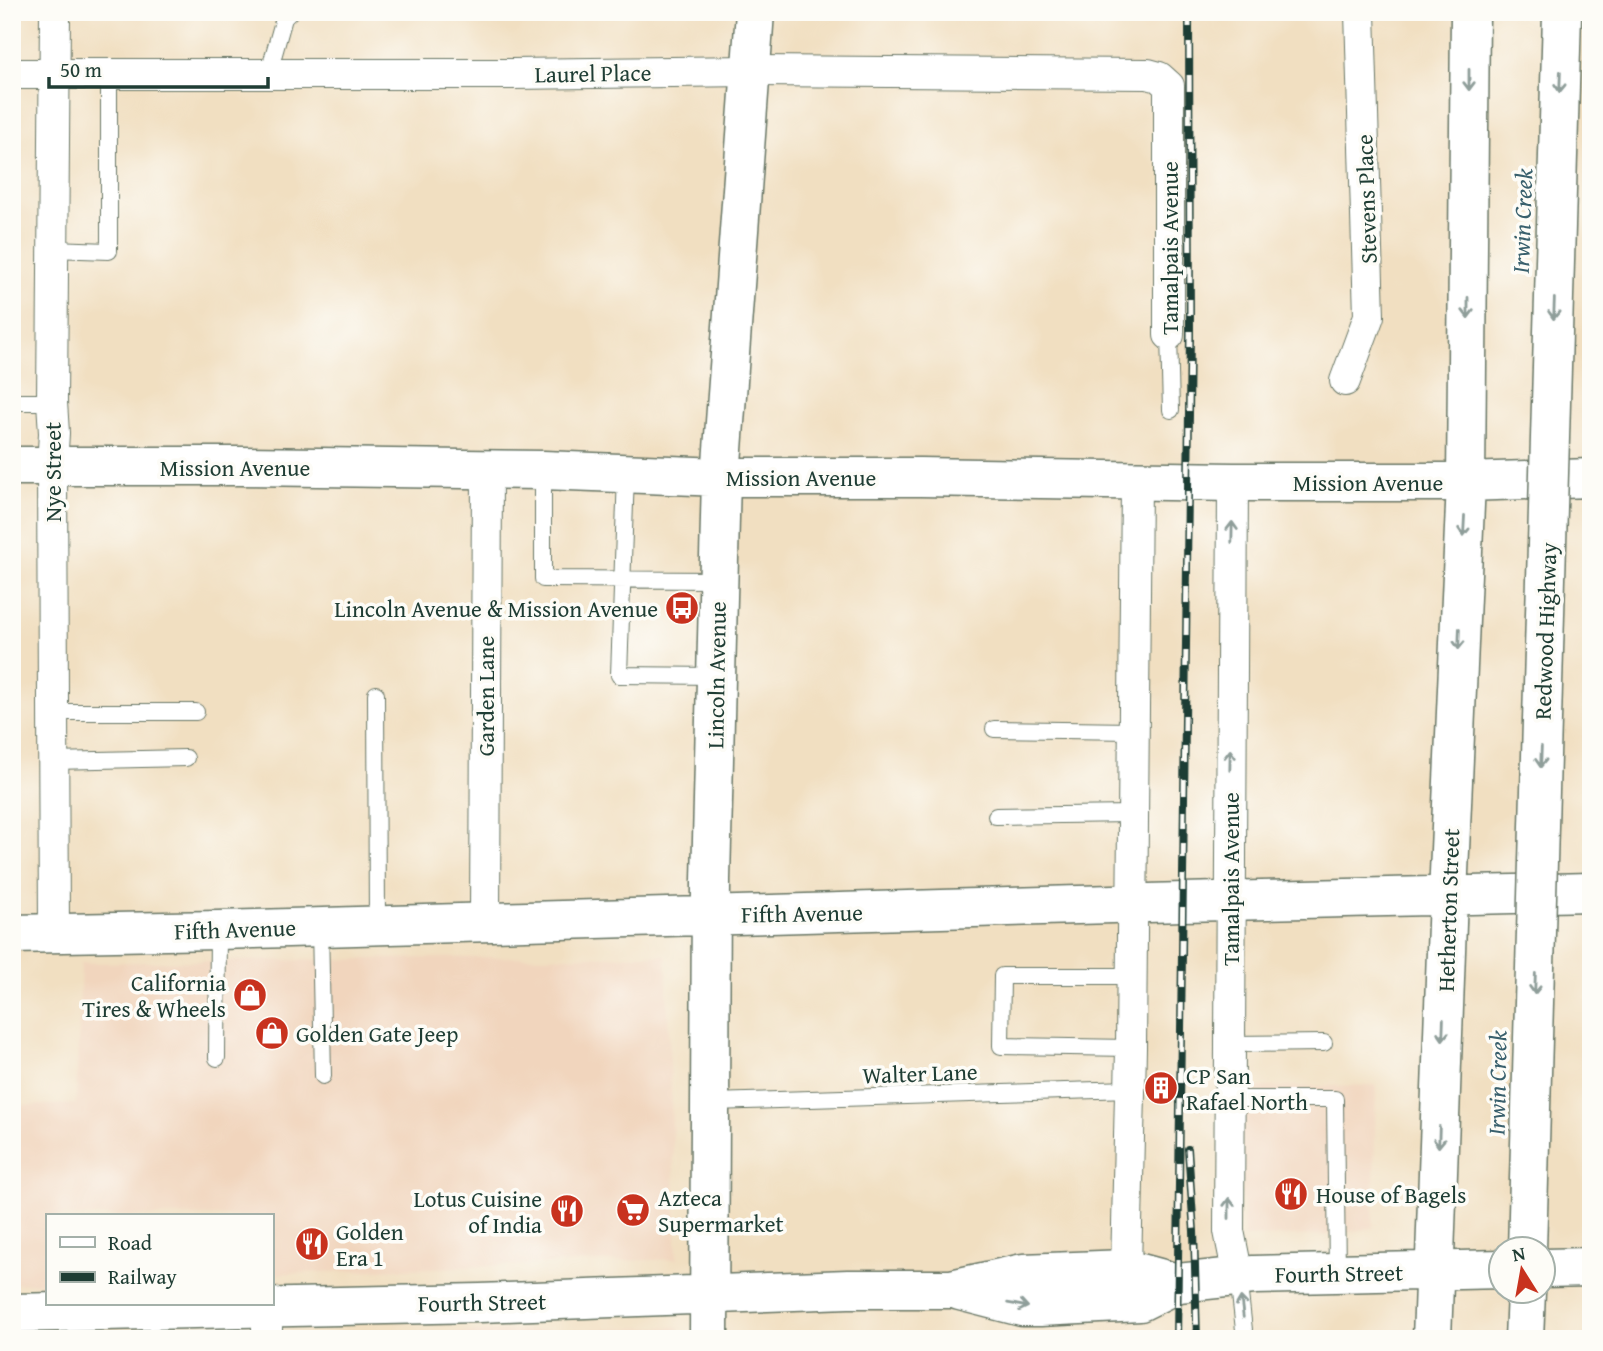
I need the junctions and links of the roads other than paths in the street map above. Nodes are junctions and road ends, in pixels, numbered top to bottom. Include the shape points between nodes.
1 (55, 12) edge
2 (290, 12) edge
3 (755, 12) edge
4 (1360, 12) edge
5 (1470, 12) edge
6 (1562, 13) edge
7 (751, 71) junction
8 (12, 74) edge
9 (55, 74) junction
10 (109, 74) junction
11 (268, 75) junction
12 (1168, 86) joint
13 (53, 249) junction
14 (1169, 335) joint
15 (1345, 381) dead end
16 (12, 402) edge
17 (52, 402) junction
18 (1171, 410) dead end
19 (12, 466) edge
20 (52, 466) junction
21 (487, 470) junction
22 (543, 470) junction
23 (626, 474) junction
24 (721, 477) junction
25 (1591, 478) edge
26 (1136, 481) junction
27 (1233, 482) junction
28 (1466, 482) junction
29 (623, 580) junction
30 (719, 580) junction
31 (716, 676) junction
32 (376, 694) dead end
33 (53, 712) junction
34 (196, 712) dead end
35 (994, 729) dead end
36 (1134, 731) junction
37 (186, 758) dead end
38 (53, 761) junction
39 (1132, 814) junction
40 (996, 816) dead end
41 (1591, 892) edge
42 (1448, 896) junction
43 (1229, 902) junction
44 (1131, 905) junction
45 (711, 915) junction
46 (485, 921) junction
47 (377, 924) junction
48 (320, 926) junction
49 (218, 930) junction
50 (12, 933) edge
51 (54, 933) junction
52 (1131, 976) junction
53 (1230, 1044) junction
54 (1324, 1044) dead end
55 (1131, 1048) junction
56 (217, 1058) dead end
57 (323, 1076) dead end
58 (1130, 1090) junction
59 (1230, 1099) junction
60 (712, 1102) junction
61 (1527, 1236) edge
62 (1591, 1267) edge
63 (1558, 1268) edge
64 (1126, 1269) junction
65 (1488, 1269) edge
66 (1433, 1271) junction
67 (1337, 1274) junction
68 (1238, 1276) junction
69 (1178, 1283) junction
70 (951, 1289) junction
71 (709, 1295) junction
72 (1525, 1306) edge
73 (12, 1313) edge
74 (267, 1323) edge
75 (1056, 1323) edge
76 (709, 1339) edge
77 (1245, 1339) edge
78 (1432, 1339) edge
79 (1524, 1339) edge

1 - 9 street, Nye Street
2 - 11 lane via 284,18
3 - 7 main road, Lincoln Avenue
4 - 15 street, Stevens Place via 1369,317
5 -> 28 main road, Hetherton Street
6 -> 61 main road, Redwood Highway, bridge
7 - 11 street, Laurel Place
7 - 12 street, Laurel Place via 1148,74
7 - 24 main road, Lincoln Avenue
8 - 9 street, Laurel Place
9 - 10 street, Laurel Place
9 - 13 street, Nye Street
10 - 11 street, Laurel Place
10 - 13 lane via 109,251
12 - 14 street, Tamalpais Avenue
13 - 17 street, Nye Street
14 - 18 lane, Tamalpais Avenue
16 - 17 lane
17 - 20 street, Nye Street
19 - 20 main road, Mission Avenue
20 - 21 main road, Mission Avenue
20 - 33 street, Nye Street
21 - 22 main road, Mission Avenue
21 - 46 street, Garden Lane via 491,737
22 - 23 main road, Mission Avenue
22 - 29 lane via 543,579
23 - 24 main road, Mission Avenue
23 - 29 lane
24 - 26 main road, Mission Avenue
24 - 30 main road, Lincoln Avenue
25 - 28 main road, Mission Avenue
26 - 27 main road, Mission Avenue
26 - 36 street
27 - 28 main road, Mission Avenue
43 -> 27 street, Tamalpais Avenue
28 -> 42 main road, Hetherton Street
29 - 30 lane
29 - 31 lane via 619,675
30 - 31 main road, Lincoln Avenue
31 - 45 main road, Lincoln Avenue
32 - 47 lane
33 - 34 lane
33 - 38 street, Nye Street
35 - 36 lane
36 - 39 street
37 - 38 lane
38 - 51 street, Nye Street
39 - 40 lane
39 - 44 street
41 - 42 main road, Fifth Avenue
42 - 43 main road, Fifth Avenue
42 -> 66 main road, Hetherton Street
43 - 44 main road, Fifth Avenue
43 - 53 street, Tamalpais Avenue
44 - 45 main road, Fifth Avenue
44 - 52 street
45 - 46 main road, Fifth Avenue
45 - 60 main road, Lincoln Avenue
46 - 47 main road, Fifth Avenue
47 - 48 main road, Fifth Avenue
48 - 49 main road, Fifth Avenue
48 - 57 lane
49 - 51 main road, Fifth Avenue
49 - 56 lane
50 - 51 main road, Fifth Avenue
52 - 55 street
52 - 55 lane via 1002,976 1001,1046
53 - 54 lane
53 - 59 street, Tamalpais Avenue
55 - 58 street
58 - 60 lane, Walter Lane
58 - 64 street
59 - 67 lane via 1335,1099
68 -> 59 street, Tamalpais Avenue via 1229,1231
60 - 71 main road, Lincoln Avenue
62 - 63 main road
64 - 69 main road, Fourth Street
64 - 70 main road, Fourth Street via 1023,1273
65 - 66 main road, Fourth Street
66 - 67 main road, Fourth Street
66 - 78 main road, Hetherton Street
67 - 68 main road, Fourth Street
68 - 69 main road, Fourth Street
77 -> 68 lane
69 - 75 main road, Fourth Street via 1140,1302
70 - 71 main road, Fourth Street
70 -> 75 main road, Fourth Street via 1023,1307
71 - 74 main road, Fourth Street
71 - 76 main road, Lincoln Avenue
72 - 79 main road
73 - 74 main road, Fourth Street

